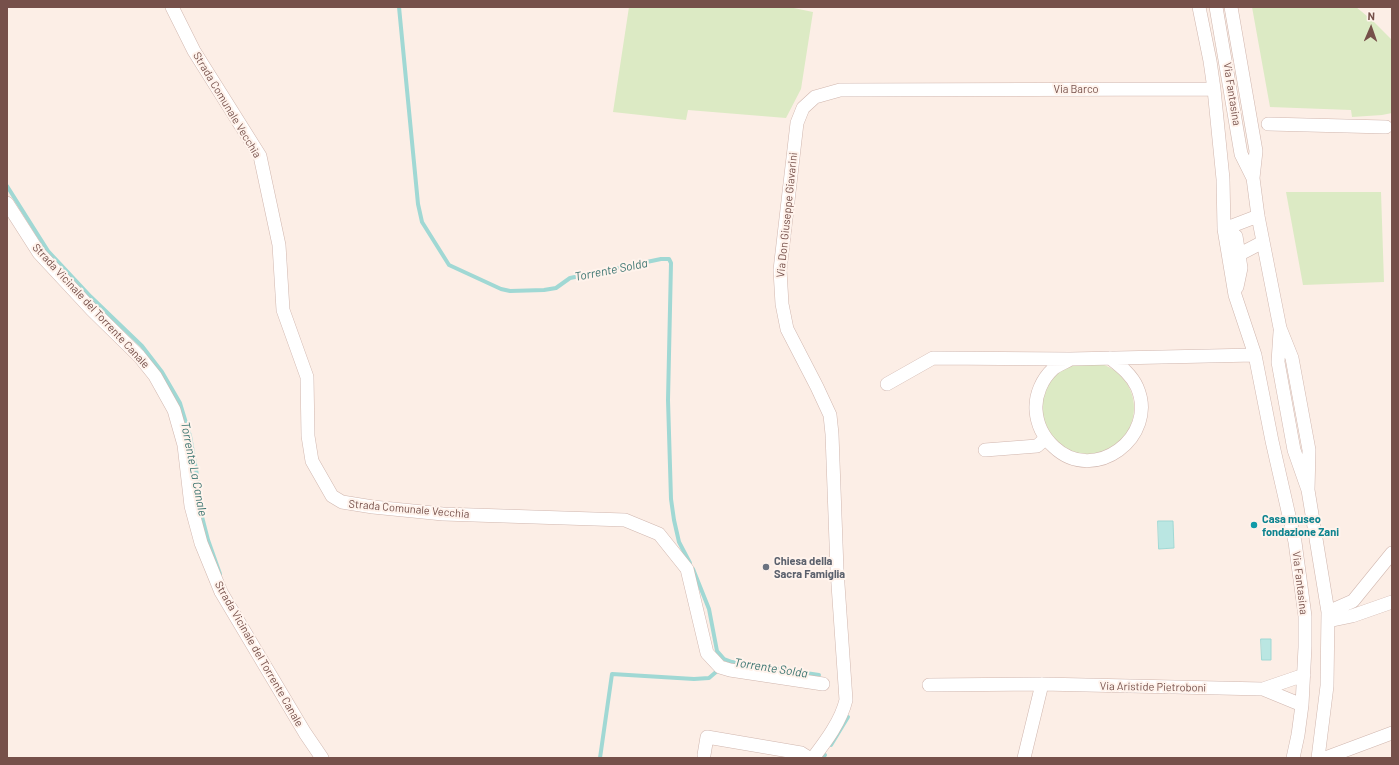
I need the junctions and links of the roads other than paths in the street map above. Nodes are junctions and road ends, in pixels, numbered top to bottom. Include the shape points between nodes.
1 (172, 7) edge
2 (1199, 7) edge
3 (1216, 7) edge
4 (1231, 7) edge
5 (1214, 89) junction
6 (803, 108) joint
7 (1268, 124) dead end
8 (1386, 127) dead end
9 (1253, 178) junction
10 (7, 203) edge
11 (1258, 216) junction
12 (1224, 229) junction
13 (1263, 242) junction
14 (1240, 254) junction
15 (1235, 295) junction
16 (1255, 355) junction
17 (1110, 358) junction
18 (1070, 359) junction
19 (887, 384) dead end
20 (1045, 439) junction
21 (986, 450) dead end
22 (1392, 553) edge
23 (1392, 602) edge
24 (1328, 616) junction
25 (1304, 674) junction
26 (823, 684) dead end
27 (1042, 684) junction
28 (929, 686) dead end
29 (1263, 689) junction
30 (1302, 705) junction
31 (1392, 733) edge
32 (704, 755) dead end
33 (322, 758) edge
34 (809, 758) edge
35 (813, 758) edge
36 (1024, 758) edge
37 (1293, 758) edge
38 (1325, 758) edge

1 - 26 street, Strada Comunale Vecchia via 194,51 260,156 279,246 283,310 307,377 308,436 312,461 332,496 342,502 443,514 625,520 659,534 687,569 707,653 720,667
2 - 5 street
3 - 9 street, Via Fantasina via 1241,154
4 - 9 street, Via Fantasina via 1256,151
5 - 6 street, Via Barco via 840,90 815,97
5 - 12 street via 1223,179
6 - 35 street, Via Don Giuseppe Giavarini via 797,123 780,270 782,304 787,329 830,415 846,700 843,710
7 - 8 street
9 - 11 street, Via Fantasina
10 - 33 street, Strada Vicinale del Torrente Canale via 39,253 139,356 174,410 184,445 191,506 201,543 221,592
11 - 12 street
11 - 13 street, Via Fantasina
12 - 14 street via 1236,236
12 - 15 street, Via Fantasina
13 - 14 street
13 - 24 street, Via Fantasina via 1280,328 1292,358 1309,450 1308,490
14 - 15 street via 1241,268
15 - 16 street, Via Fantasina
16 - 17 street
16 - 25 street, Via Fantasina via 1295,542 1305,616
17 - 18 street
17 - 20 street via 1126,370 1137,386 1141,405 1139,424 1130,441 1115,454 1097,460 1077,460 1059,452
18 - 19 street via 933,358
18 - 20 street via 1053,369 1041,384 1036,409 1037,422
20 - 21 street via 1037,446
22 - 24 street via 1353,601
23 - 24 street via 1352,616
24 - 38 street, Via Fantasina
25 - 29 street, Via Aristide Pietroboni
25 - 30 street, Via Fantasina
27 - 28 street, Via Aristide Pietroboni
27 - 29 street, Via Aristide Pietroboni
27 - 36 street
29 - 30 street, Via Aristide Pietroboni
30 - 37 street, Via Fantasina
31 - 38 street, Via Fantasina
32 - 34 street via 707,737 801,753

